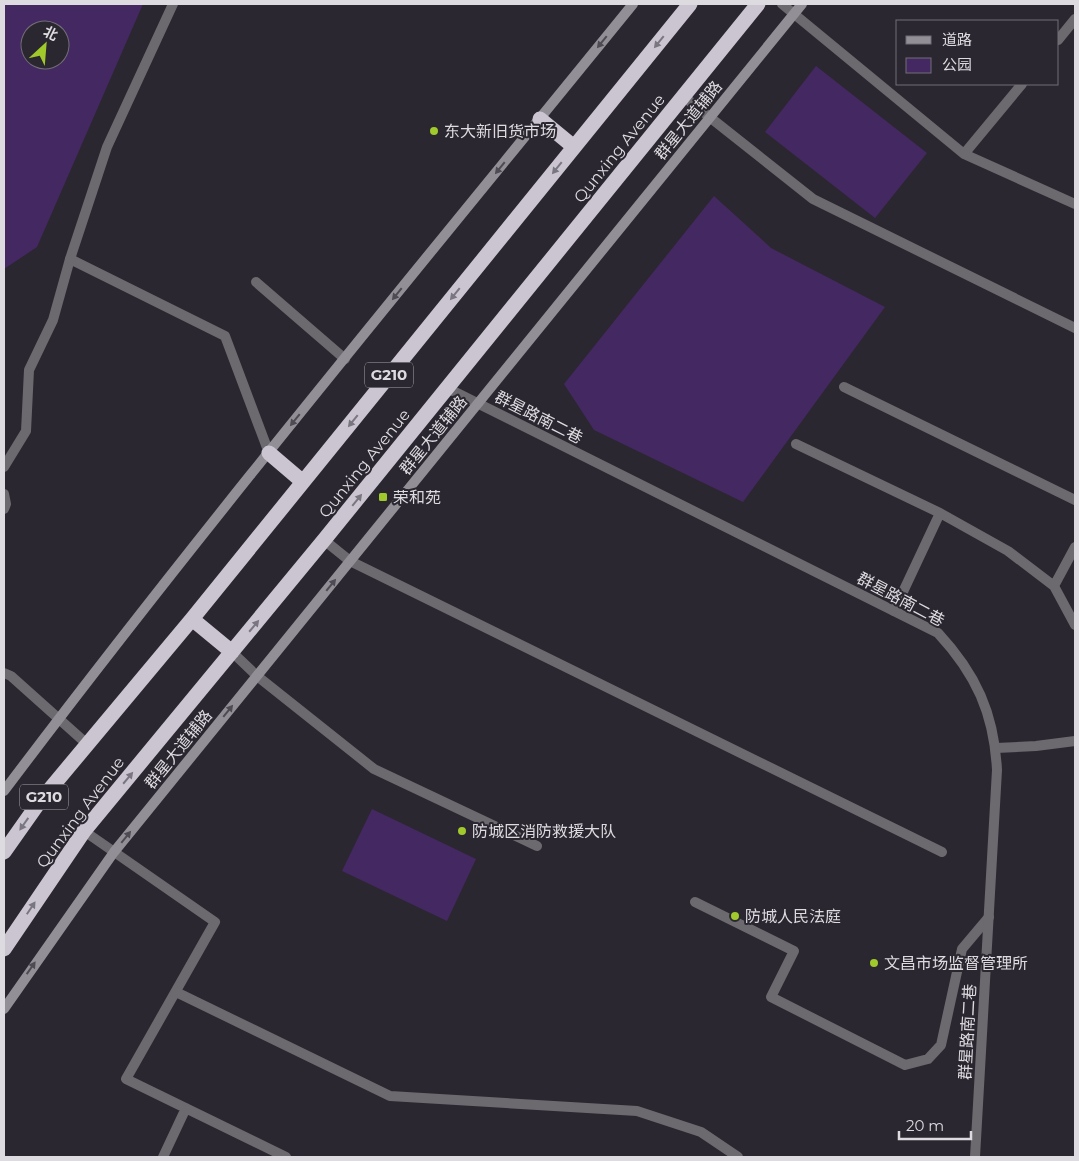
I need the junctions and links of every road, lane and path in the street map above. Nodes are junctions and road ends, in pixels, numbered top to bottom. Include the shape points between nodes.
1 (172, 4) edge
2 (633, 4) edge
3 (690, 4) edge
4 (758, 4) edge
5 (782, 4) edge
6 (802, 4) edge
7 (794, 14) junction
8 (1075, 18) edge
9 (1059, 39) edge
10 (1021, 85) edge
11 (683, 96) junction
12 (710, 117) junction
13 (540, 119) junction
14 (574, 147) junction
15 (964, 154) junction
16 (1075, 204) edge
17 (70, 259) junction
18 (256, 282) dead end
19 (1075, 328) edge
20 (345, 359) junction
21 (844, 387) dead end
22 (448, 388) junction
23 (478, 403) junction
24 (796, 444) dead end
25 (269, 453) junction
26 (4, 468) edge
27 (303, 482) junction
28 (4, 494) edge
29 (1075, 500) edge
30 (4, 510) edge
31 (940, 513) junction
32 (324, 540) junction
33 (1075, 547) edge
34 (350, 561) junction
35 (1054, 586) junction
36 (894, 611) junction
37 (192, 620) junction
38 (1075, 625) edge
39 (232, 652) junction
40 (4, 672) edge
41 (256, 676) junction
42 (58, 719) junction
43 (1075, 741) edge
44 (86, 744) junction
45 (996, 748) junction
46 (4, 792) edge
47 (84, 831) junction
48 (537, 846) dead end
49 (4, 852) edge
50 (114, 852) junction
51 (942, 852) dead end
52 (695, 902) dead end
53 (989, 918) junction
54 (4, 948) edge
55 (176, 992) junction
56 (4, 1009) edge
57 (186, 1108) junction
58 (163, 1157) edge
59 (286, 1157) edge
60 (738, 1157) edge
61 (975, 1157) edge

1 - 17 street via 107,147
2 -> 13 street
3 -> 14 highway, G210
4 - 11 highway, Qunxing Avenue
5 - 7 street
6 - 7 street, 群星大道辅路
7 - 12 street, 群星大道辅路
7 - 15 street
8 - 9 street
10 - 15 street
11 - 12 street
11 - 22 highway, Qunxing Avenue
12 - 19 street via 813,199
12 - 23 street, 群星大道辅路
13 - 14 highway
13 -> 20 street
14 -> 27 highway, G210
15 - 16 street
17 - 25 street via 224,336
17 - 26 street via 53,320 29,370 26,431
18 - 20 street
20 -> 25 street
21 - 29 street
22 - 23 street, 群星路南二巷
32 -> 22 highway, Qunxing Avenue
23 - 34 street, 群星大道辅路
23 - 36 street, 群星路南二巷
24 - 31 street
25 - 27 highway
25 - 42 street
27 - 37 highway, G210
28 - 30 street
31 - 35 street via 1008,551
31 - 36 street
32 - 34 street
39 -> 32 highway, Qunxing Avenue
33 - 35 street
41 -> 34 street, 群星大道辅路
34 - 51 street
35 - 38 street
36 - 45 street, 群星路南二巷 via 938,633 952,648 985,704
37 - 39 highway
37 - 44 highway, G210
39 - 41 street
47 -> 39 highway, Qunxing Avenue
40 - 42 street
41 - 48 street via 374,768
50 -> 41 street, 群星大道辅路
42 - 44 street
42 - 46 street
43 - 45 street
44 -> 49 highway, G210
45 - 53 street, 群星路南二巷
47 - 50 street
54 -> 47 highway, Qunxing Avenue
50 - 55 street via 215,922
56 -> 50 street, 群星大道辅路
52 - 53 street via 794,950 771,997 905,1065 928,1059 941,1045 962,949
53 - 61 street, 群星路南二巷
55 - 57 street via 126,1079
55 - 60 street via 390,1096 637,1111 701,1132
57 - 58 street
57 - 59 street

